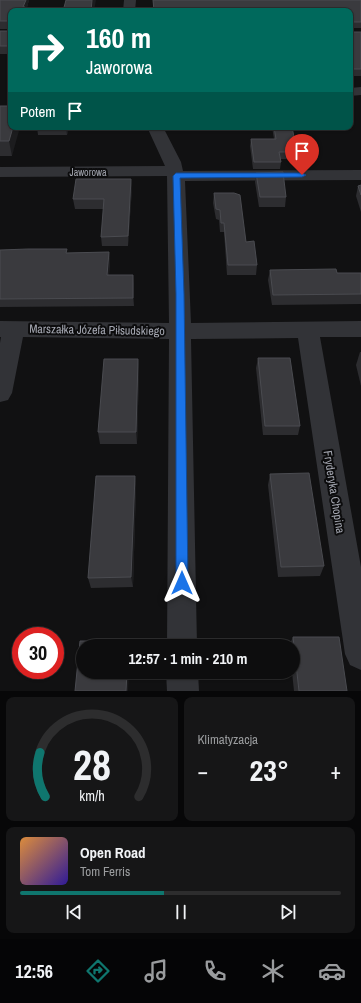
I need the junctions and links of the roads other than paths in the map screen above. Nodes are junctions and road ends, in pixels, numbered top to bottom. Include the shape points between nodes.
1 (157, 130) edge
2 (0, 172) edge
3 (176, 173) junction
4 (361, 175) edge
5 (7, 329) edge
6 (361, 329) edge
7 (180, 330) junction
8 (308, 330) junction
9 (0, 393) edge
10 (358, 619) edge
11 (182, 639) edge
12 (361, 654) edge
13 (182, 679) edge
14 (182, 691) edge

1 - 3 street via 168,150
2 - 3 street, Jaworowa
3 - 4 street, Jaworowa
3 - 7 street
5 - 7 street, Marszałka Józefa Piłsudskiego
5 - 9 street
6 - 8 street, Marszałka Józefa Piłsudskiego
7 - 8 street, Marszałka Józefa Piłsudskiego
7 - 11 street
8 - 10 street, Fryderyka Chopina
10 - 12 street, Fryderyka Chopina
13 - 14 street

